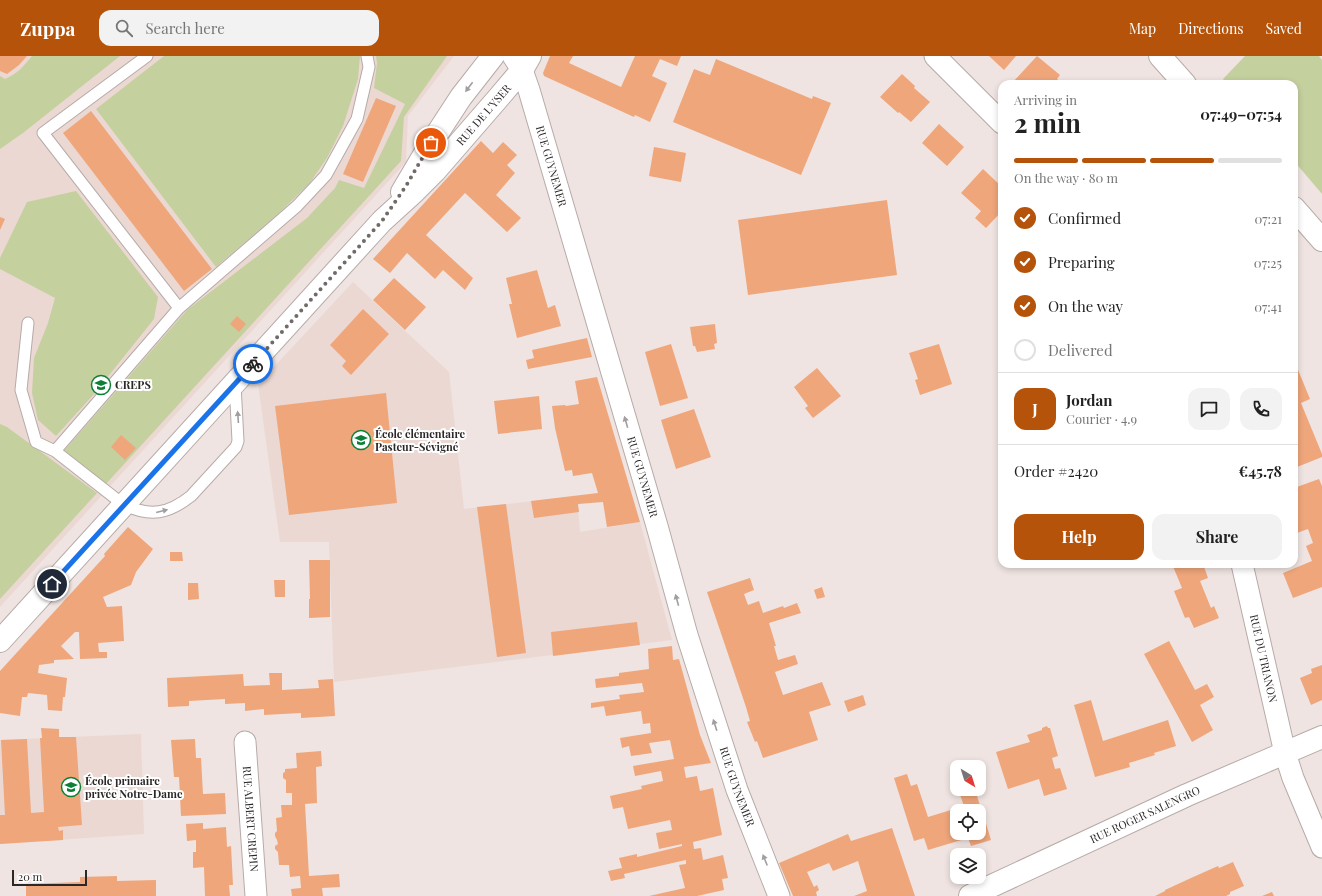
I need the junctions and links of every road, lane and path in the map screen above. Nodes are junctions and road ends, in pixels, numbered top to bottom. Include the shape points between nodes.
1 (147, 56) edge
2 (367, 56) edge
3 (493, 56) edge
4 (935, 56) edge
5 (1160, 56) edge
6 (522, 61) edge
7 (1181, 80) edge
8 (998, 119) edge
9 (1298, 213) edge
10 (382, 221) junction
11 (1322, 240) edge
12 (179, 308) junction
13 (28, 323) dead end
14 (235, 384) junction
15 (55, 452) junction
16 (124, 505) junction
17 (1243, 568) edge
18 (0, 641) edge
19 (1322, 737) edge
20 (245, 742) dead end
21 (1285, 752) junction
22 (1322, 846) edge
23 (256, 896) edge
24 (779, 896) edge
25 (970, 896) edge

1 - 12 lane via 43,133
2 - 12 lane via 369,67 357,119 326,175 297,206
3 -> 10 street, RUE DE L'YSER via 461,97
4 - 8 street
5 - 7 street
6 - 10 street, RUE DE L'YSER via 435,171
24 -> 6 street, RUE GUYNEMER via 737,790 686,635 657,526
9 - 11 street
10 - 14 street, RUE DE L'YSER
12 - 15 lane
13 - 15 lane via 21,390 36,442
14 - 16 street, RUE DE L'YSER
16 -> 14 lane via 138,511 157,513 176,507 191,496 236,447 238,441
15 - 16 lane
16 - 18 street, RUE DE L'YSER
17 - 21 street, RUE DU TRIANON
19 - 21 street, RUE ROGER SALENGRO
20 - 23 street, RUE ALBERT CREPIN
21 - 22 street, RUE DU TRIANON via 1293,778
21 - 25 street, RUE ROGER SALENGRO via 1119,825

